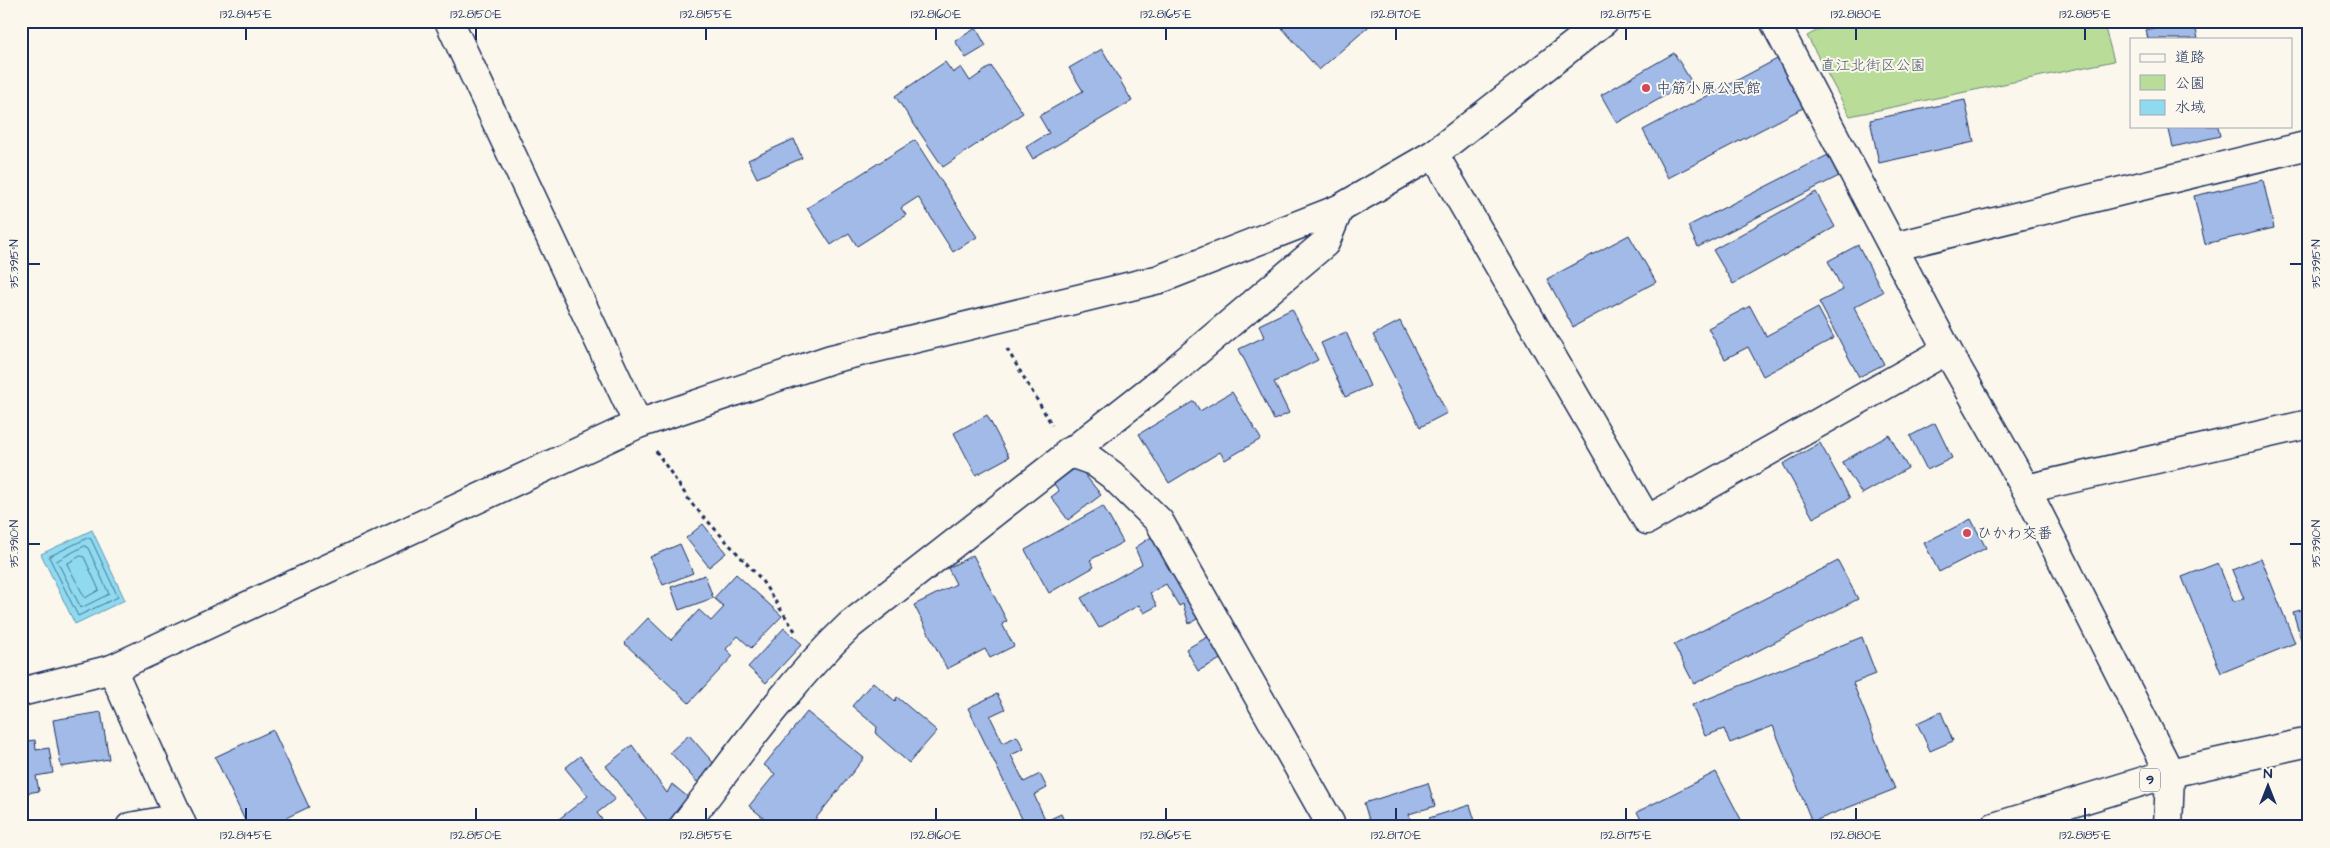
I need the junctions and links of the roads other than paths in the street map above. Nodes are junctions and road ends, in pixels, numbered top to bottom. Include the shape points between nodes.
1 (448, 21) edge
2 (1604, 21) edge
3 (1774, 21) edge
4 (2309, 145) edge
5 (1434, 154) junction
6 (1339, 209) junction
7 (1893, 247) junction
8 (1947, 350) junction
9 (638, 424) junction
10 (2309, 424) edge
11 (1068, 452) junction
12 (2026, 489) junction
13 (112, 668) junction
14 (21, 692) edge
15 (2309, 742) edge
16 (2170, 774) junction
17 (181, 823) edge
18 (1328, 825) edge
19 (130, 827) edge
20 (683, 827) edge
21 (1994, 827) edge
22 (2168, 827) edge

1 - 9 main road
2 - 5 main road
3 - 7 main road
4 - 7 main road
5 - 6 main road
5 - 8 main road via 1647,520
6 - 9 main road via 1160,280 831,359
6 - 11 main road via 1325,243 1163,380
7 - 8 main road
8 - 12 main road
9 - 13 main road
10 - 12 main road
11 - 18 main road via 1093,461 1112,475 1159,521
11 - 20 main road via 850,625 814,660 781,698
12 - 16 main road
13 - 14 main road
13 - 17 main road
15 - 16 main road, 9
16 - 21 main road, 9
16 - 22 main road
17 - 19 main road

